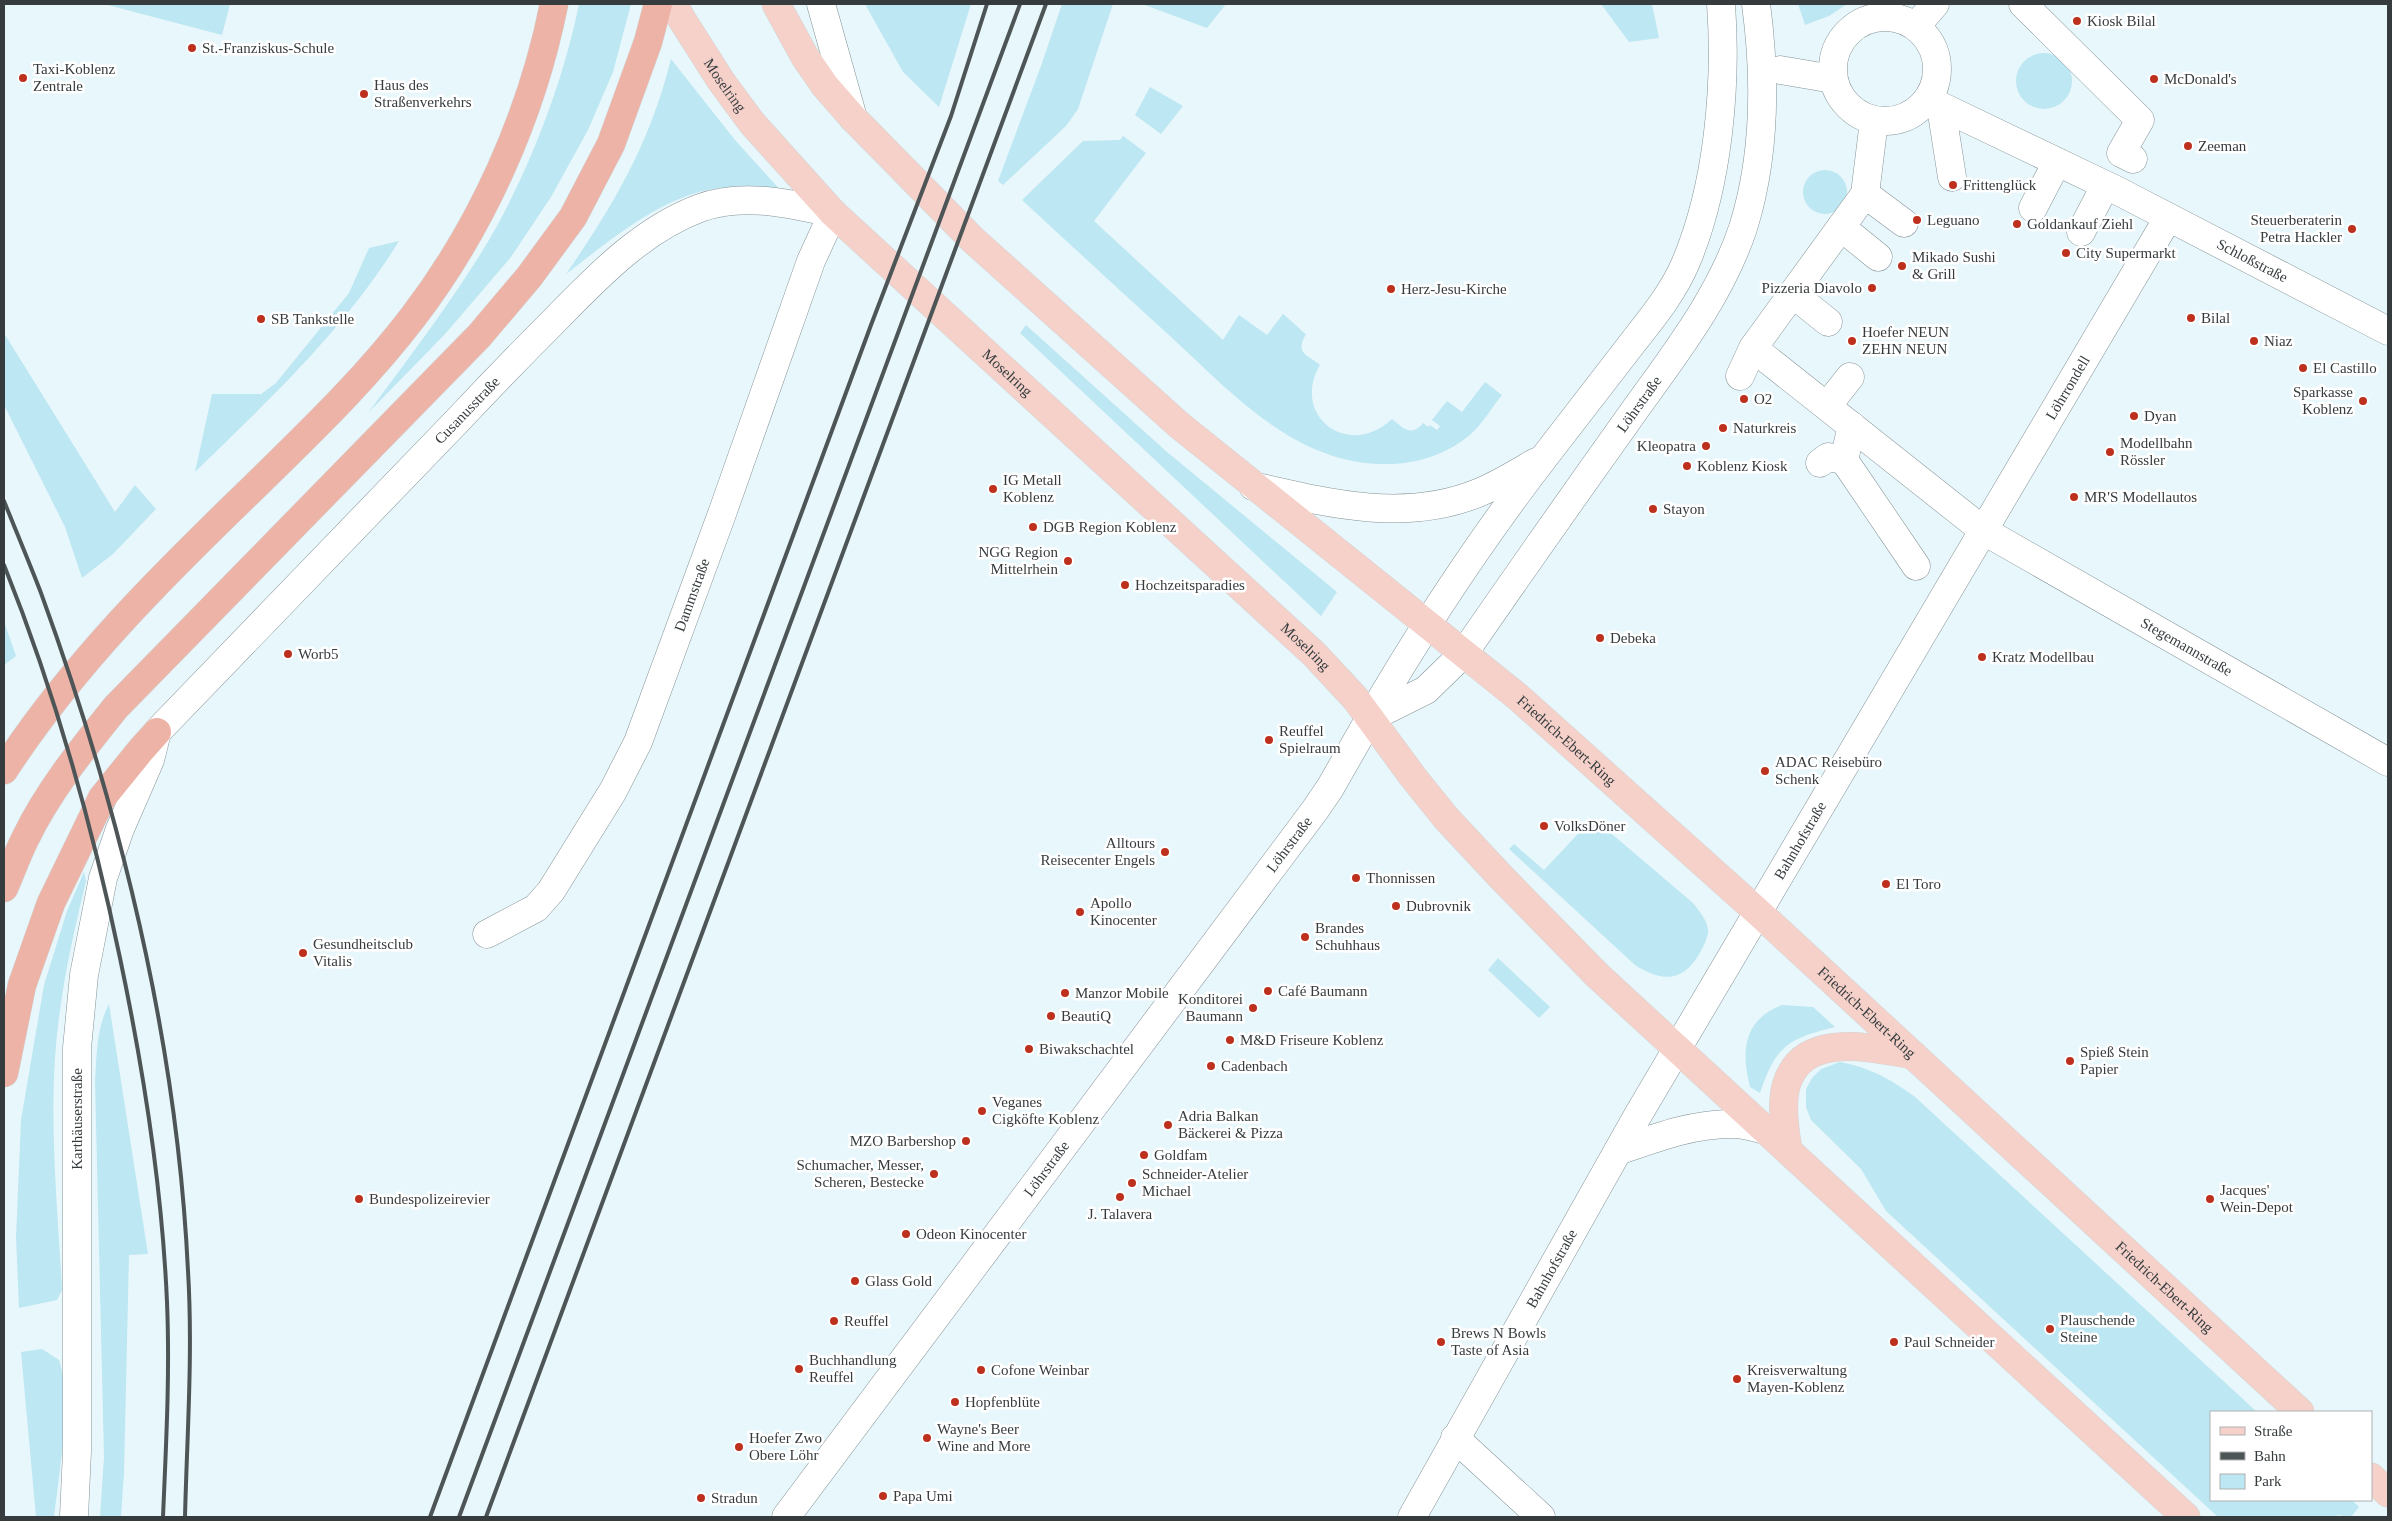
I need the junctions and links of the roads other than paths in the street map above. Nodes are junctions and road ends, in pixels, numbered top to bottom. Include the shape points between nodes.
1 (554, 4) edge
2 (658, 4) edge
3 (776, 4) edge
4 (821, 4) edge
5 (1934, 4) edge
6 (1722, 7) edge
7 (1757, 10) edge
8 (678, 11) edge
9 (2053, 23) edge
10 (1916, 26) junction
11 (1780, 70) dead end
12 (1833, 79) junction
13 (1934, 104) junction
14 (853, 118) junction
15 (1874, 121) junction
16 (2049, 158) junction
17 (2133, 160) dead end
18 (1952, 177) dead end
19 (2112, 188) junction
20 (1865, 194) junction
21 (2025, 204) dead end
22 (833, 214) junction
23 (2168, 218) junction
24 (1904, 223) dead end
25 (2081, 232) dead end
26 (1837, 233) junction
27 (1874, 262) dead end
28 (1793, 294) junction
29 (1828, 322) dead end
30 (2388, 331) edge
31 (1754, 348) junction
32 (1732, 370) dead end
33 (1850, 377) dead end
34 (1828, 406) junction
35 (1852, 426) junction
36 (1543, 458) junction
37 (1252, 486) junction
38 (1970, 519) junction
39 (1916, 566) dead end
40 (1426, 623) junction
41 (1464, 653) junction
42 (46, 709) junction
43 (1370, 718) junction
44 (158, 732) junction
45 (4, 738) edge
46 (2388, 762) edge
47 (4, 770) edge
48 (4, 888) edge
49 (1759, 913) junction
50 (487, 934) dead end
51 (1678, 1048) junction
52 (1913, 1055) junction
53 (4, 1073) edge
54 (1768, 1131) junction
55 (1788, 1150) junction
56 (1618, 1151) junction
57 (2299, 1411) edge
58 (1455, 1438) junction
59 (2372, 1478) edge
60 (2388, 1493) edge
61 (74, 1517) edge
62 (786, 1517) edge
63 (1412, 1517) edge
64 (1541, 1517) edge
65 (2186, 1517) edge

1 - 42 highway via 542,58 519,124 470,228 434,289 394,342 341,401 140,599
2 - 48 highway via 645,51 611,144 573,217 529,277 479,336 116,707 51,794 26,837
3 - 14 main road via 805,58
4 - 14 street
5 - 10 street
6 - 36 street, Löhrstraße via 1722,71 1712,174 1701,220 1685,265 1656,312
7 - 41 street, Löhrstraße via 1764,82 1763,120 1751,197 1735,249 1693,328
8 - 22 main road, Moselring via 752,123
9 - 17 street via 2124,91 2140,120 2121,152
10 - 12 street via 1883,16 1865,20 1852,28 1840,41 1835,54
10 - 13 street via 1929,40 1938,61
11 - 12 street
12 - 15 street via 1843,102 1857,114
13 - 15 street via 1893,122
13 - 16 street
13 - 18 street
14 - 37 main road via 972,239 1088,345
15 - 20 street
16 - 19 street
16 - 21 street
19 - 23 street, Schloßstraße
19 - 25 street
20 - 24 street
20 - 26 street
22 - 43 main road, Moselring via 1314,654
22 - 44 street, Cusanusstraße via 772,201 725,202 703,206 683,215 636,244 606,268 557,318
22 - 50 street, Dammstraße via 811,261 638,742 613,791 552,891 536,908
23 - 30 street, Schloßstraße
23 - 38 street, Löhrrondell
26 - 27 street
26 - 28 street
28 - 29 street
28 - 31 street
31 - 32 street
31 - 34 street
33 - 34 street
34 - 35 street
35 - 38 street
35 - 39 street via 1848,484 1891,546
36 - 37 street via 1479,493 1423,507 1380,509 1351,506
36 - 40 street, Löhrstraße
37 - 40 main road
38 - 46 street, Stegemannstraße
38 - 49 street, Bahnhofstraße
40 - 41 main road, Friedrich-Ebert-Ring
40 - 43 street, Löhrstraße
41 - 43 street, Löhrstraße via 1426,690
41 - 49 main road, Friedrich-Ebert-Ring via 1518,697
42 - 45 highway
42 - 47 highway
43 - 51 main road via 1425,793 1475,850 1597,975
43 - 62 street, Löhrstraße via 1316,810
44 - 53 highway via 102,798 51,903 22,985
44 - 61 street, Karthäuserstraße via 103,878 84,975 77,1048 77,1451
49 - 51 street, Bahnhofstraße
49 - 52 main road, Friedrich-Ebert-Ring
51 - 54 main road
51 - 56 street, Bahnhofstraße
52 - 55 main road via 1864,1046 1844,1046 1812,1053 1800,1062 1786,1086 1784,1111
52 - 57 main road, Friedrich-Ebert-Ring
54 - 55 main road
54 - 56 street via 1735,1124 1715,1124 1676,1132
55 - 65 main road
56 - 58 street, Bahnhofstraße
58 - 63 street, Bahnhofstraße
58 - 64 street
59 - 60 main road

